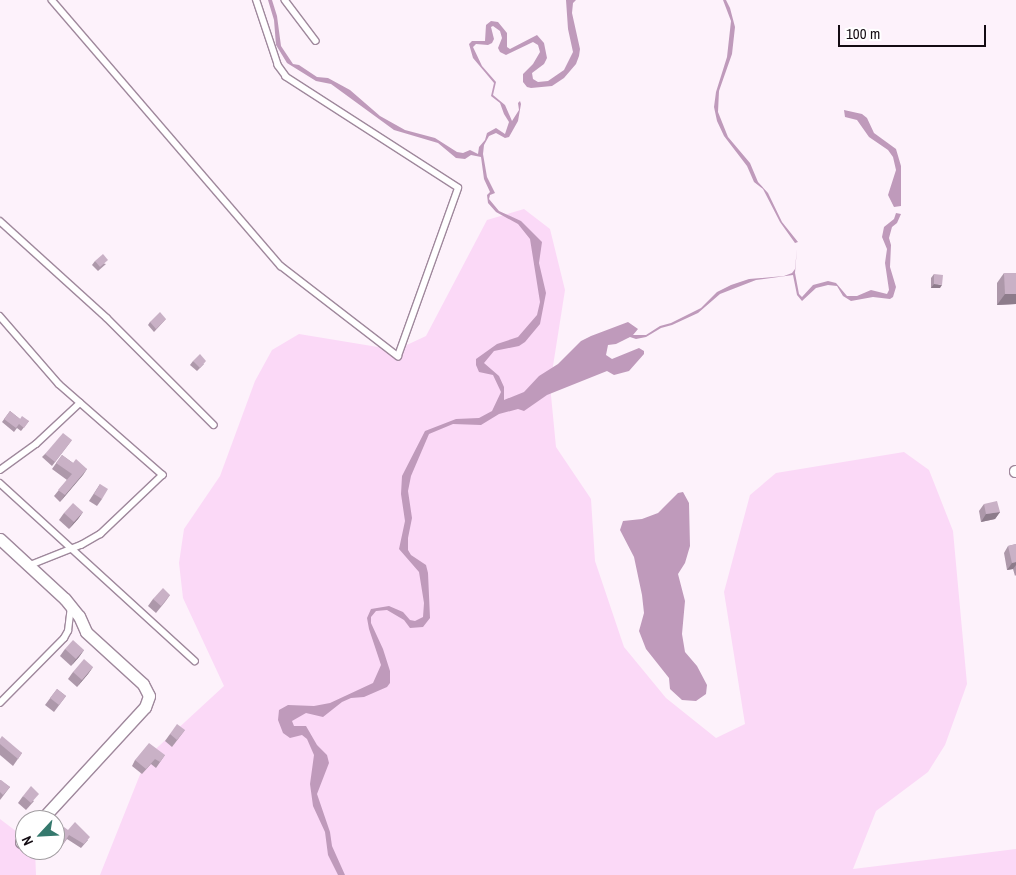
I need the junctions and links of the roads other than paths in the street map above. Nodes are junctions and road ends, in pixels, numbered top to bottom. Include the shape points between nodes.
1 (52, 0) edge
2 (256, 0) edge
3 (285, 0) edge
4 (316, 40) dead end
5 (0, 221) edge
6 (0, 316) edge
7 (80, 403) junction
8 (214, 425) dead end
9 (0, 470) edge
10 (0, 483) edge
11 (0, 539) edge
12 (72, 548) junction
13 (29, 566) junction
14 (71, 608) junction
15 (195, 661) dead end
16 (0, 703) edge
17 (49, 810) edge

1 - 2 lane via 281,266 398,356 458,188 286,76 278,66
3 - 4 lane
5 - 8 lane via 107,318
6 - 7 lane via 59,384
7 - 9 lane via 36,444
7 - 12 lane via 163,475 101,534
10 - 12 lane
11 - 13 street
12 - 13 lane
12 - 15 lane
13 - 14 street
14 - 16 lane via 64,638
14 - 17 street via 79,616 86,632 148,690 148,701

